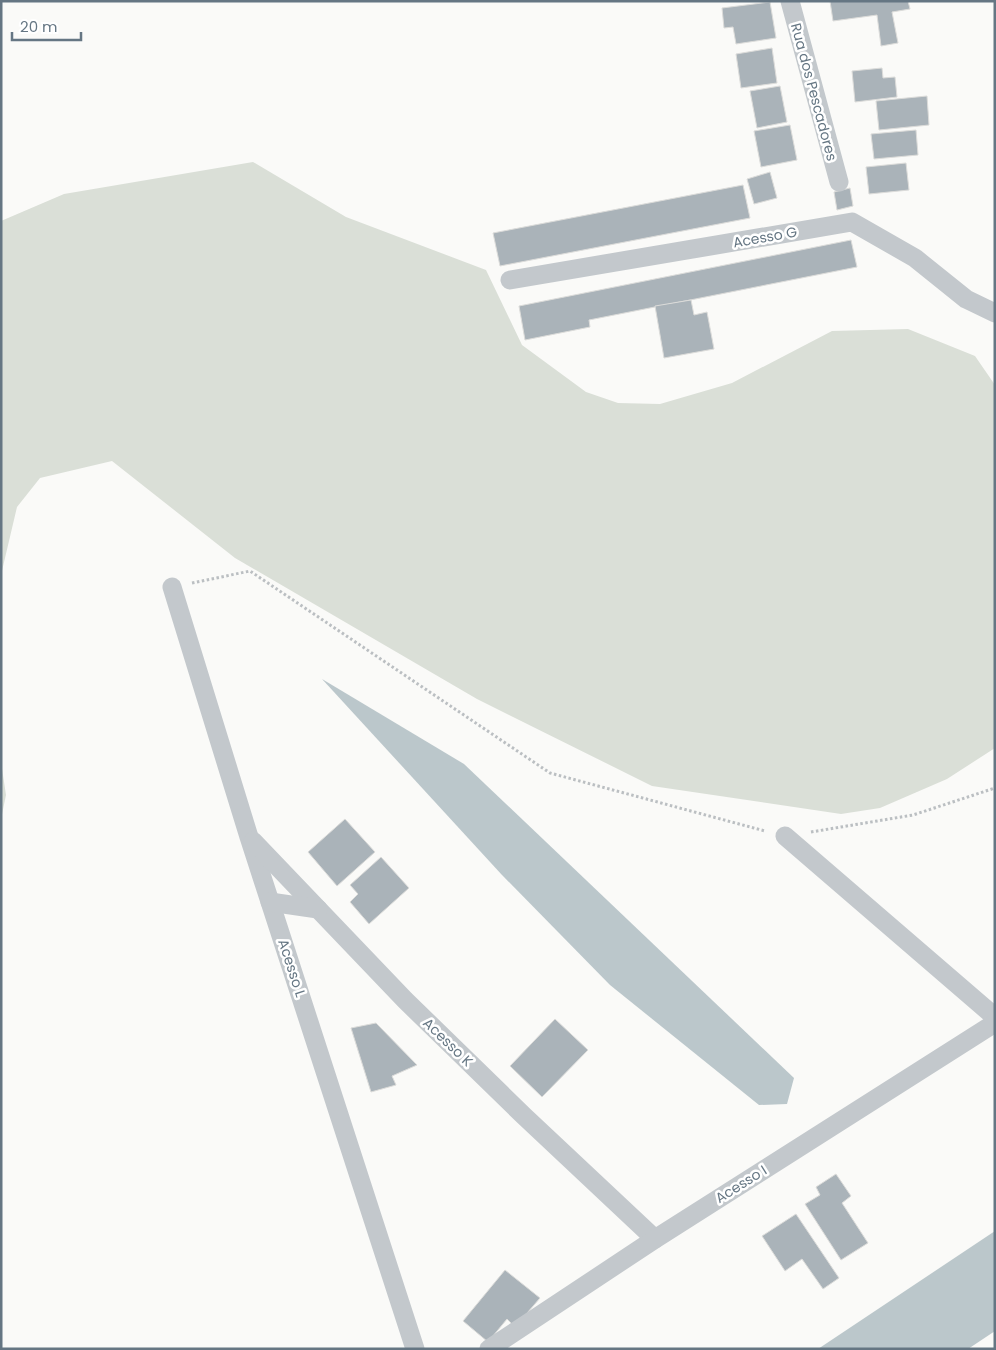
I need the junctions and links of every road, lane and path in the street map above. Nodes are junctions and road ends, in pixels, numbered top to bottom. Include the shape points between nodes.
1 (790, 1) edge
2 (839, 182) dead end
3 (510, 280) dead end
4 (995, 313) edge
5 (172, 587) joint
6 (995, 788) edge
7 (785, 836) junction
8 (249, 837) junction
9 (270, 902) junction
10 (318, 910) junction
11 (995, 1016) edge
12 (995, 1023) edge
13 (655, 1239) junction
14 (415, 1349) edge
15 (489, 1349) edge

1 - 2 street, Rua dos Pescadores
3 - 4 street, Acesso G via 852,222 914,258 966,299
5 - 7 path via 250,571 550,772
5 - 8 street, Acesso L
6 - 7 path via 913,815
7 - 11 street
8 - 9 street, Acesso L
8 - 10 street, Acesso K
9 - 10 street
9 - 14 street, Acesso L
10 - 13 street, Acesso K via 405,1000
12 - 13 street, Acesso I
13 - 15 street, Acesso I

